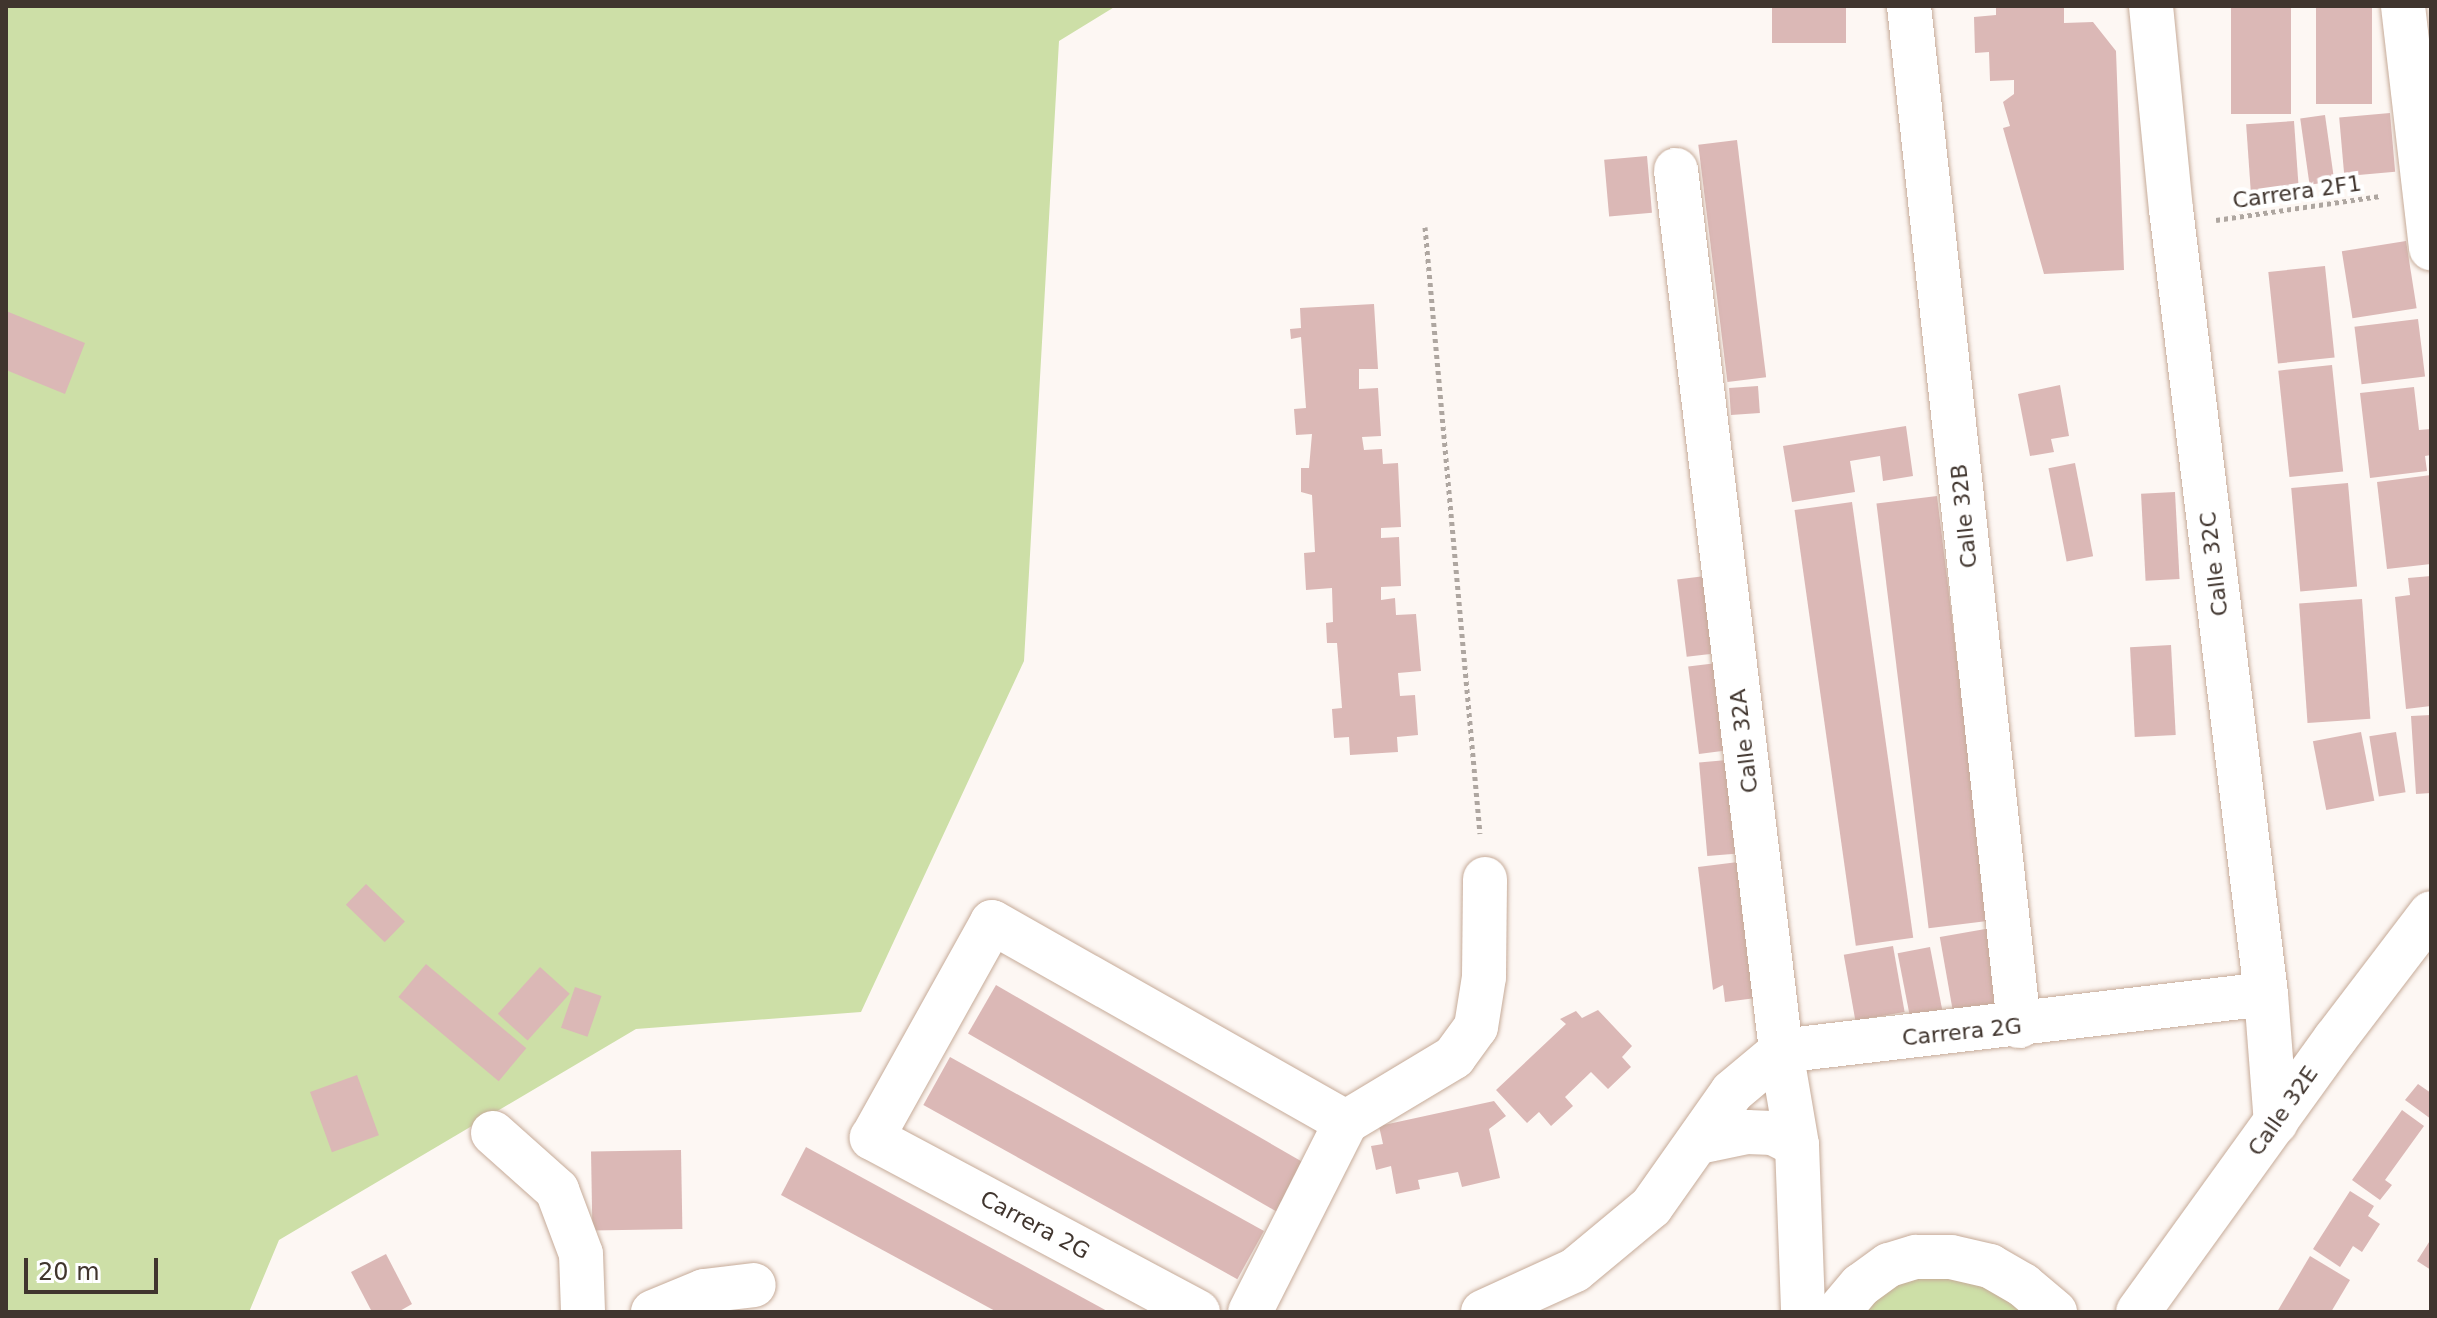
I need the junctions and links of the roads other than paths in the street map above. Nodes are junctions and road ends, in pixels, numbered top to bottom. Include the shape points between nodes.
1 (1909, 6) edge
2 (2151, 6) edge
3 (2403, 6) edge
4 (1676, 170) dead end
5 (2431, 248) edge
6 (1485, 879) road end
7 (2431, 913) edge
8 (2266, 994) junction
9 (2019, 1026) junction
10 (1781, 1051) junction
11 (1346, 1122) junction
12 (2276, 1123) junction
13 (493, 1133) dead end
14 (1699, 1142) junction
15 (1797, 1145) junction
16 (754, 1285) dead end
17 (583, 1312) edge
18 (653, 1312) edge
19 (1198, 1312) edge
20 (1250, 1312) edge
21 (1483, 1312) edge
22 (1803, 1312) edge
23 (1838, 1312) edge
24 (2055, 1312) edge
25 (2138, 1312) edge

1 - 9 street, Calle 32B
2 - 8 street, Calle 32C
3 - 5 street
4 - 10 street, Calle 32A
6 - 11 street via 1484,977 1476,1027 1454,1057
7 - 12 street, Calle 32E
8 - 9 street, Carrera 2G
8 - 12 street, Calle 32C
9 - 10 street, Carrera 2G
10 - 14 street via 1732,1092
10 - 15 street, Calle 32A
11 - 19 street, Carrera 2G via 992,922 872,1138
11 - 20 street
12 - 25 street, Calle 32E
13 - 17 street via 557,1190 581,1254
14 - 15 street via 1747,1132 1773,1133
14 - 21 street via 1651,1207 1575,1270
15 - 22 street, Calle 32A
16 - 18 street via 704,1291
23 - 24 street via 1861,1285 1889,1265 1916,1257 1951,1257 1990,1266

